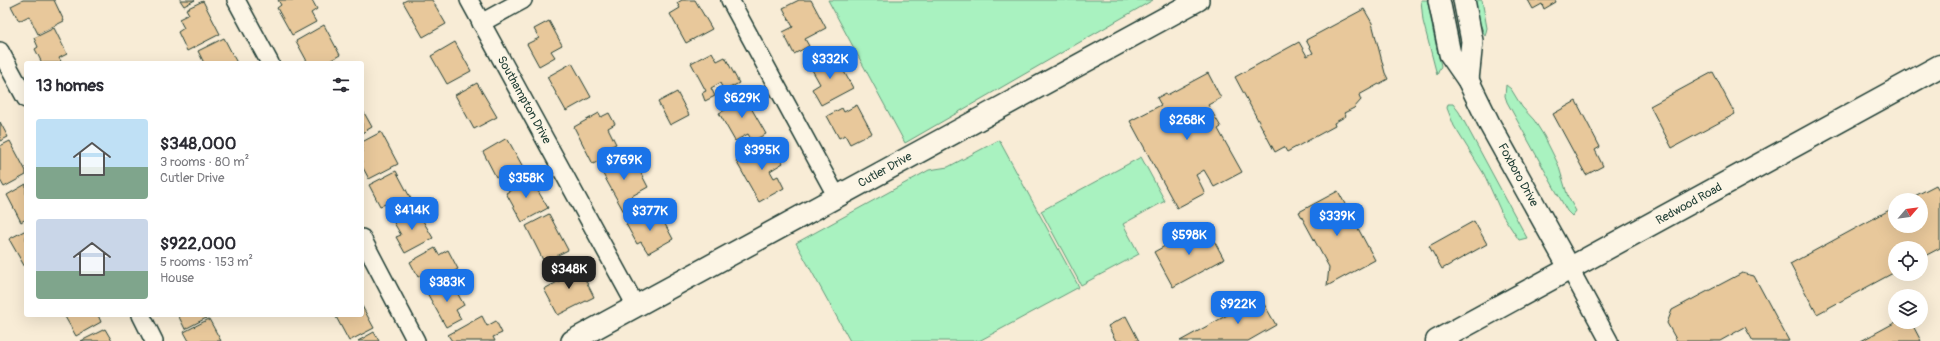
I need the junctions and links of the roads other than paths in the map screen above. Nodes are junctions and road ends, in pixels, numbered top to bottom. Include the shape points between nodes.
1 (236, 0) edge
2 (469, 0) edge
3 (524, 0) edge
4 (730, 0) edge
5 (1198, 0) edge
6 (1439, 0) edge
7 (1464, 0) edge
8 (481, 23) junction
9 (0, 51) edge
10 (269, 61) edge
11 (1940, 66) edge
12 (1468, 80) junction
13 (24, 96) edge
14 (837, 197) junction
15 (364, 242) edge
16 (1570, 269) junction
17 (636, 306) junction
18 (142, 317) edge
19 (154, 341) edge
20 (416, 341) edge
21 (572, 341) edge
22 (1437, 341) edge
23 (1608, 341) edge

1 - 10 street
2 - 8 street, Southampton Drive
3 - 8 street
4 - 14 street
5 - 14 street, Cutler Drive
6 - 12 street, Foxboro Drive via 1450,54
7 - 12 street via 1472,41
8 - 17 street, Southampton Drive
9 - 13 street
11 - 16 main road, Redwood Road
12 - 16 street, Foxboro Drive via 1490,125
14 - 17 street, Cutler Drive
15 - 20 street
16 - 22 main road, Redwood Road
16 - 23 street
17 - 21 street, Cutler Drive
18 - 19 street

